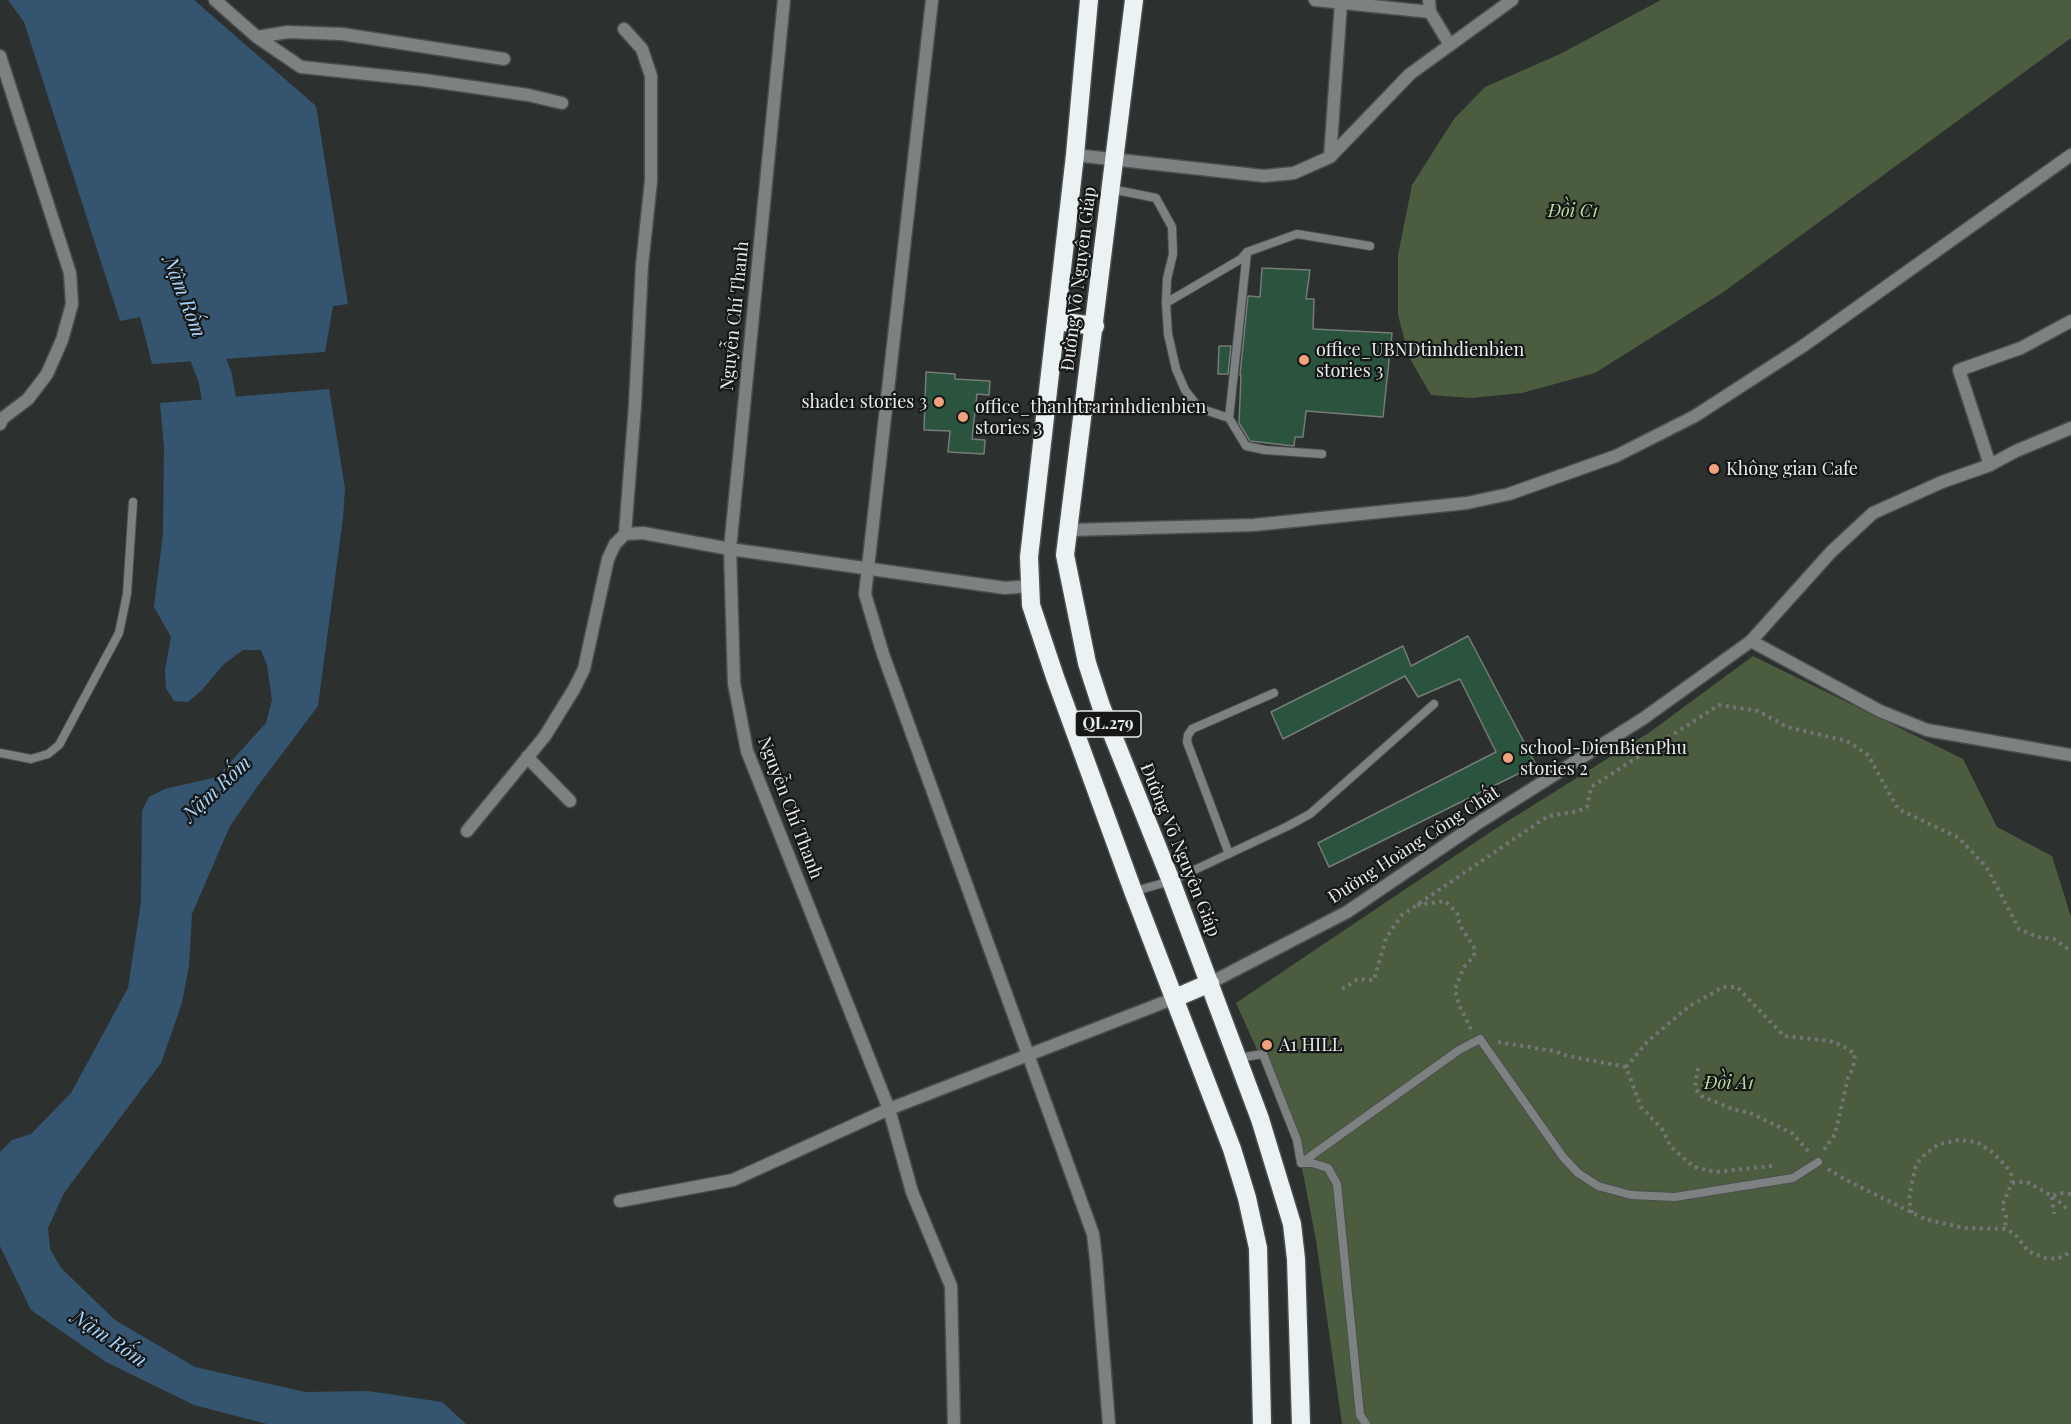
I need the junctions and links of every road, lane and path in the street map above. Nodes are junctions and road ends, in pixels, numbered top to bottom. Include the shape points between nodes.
1 (784, 0) edge
2 (932, 0) edge
3 (1089, 0) edge
4 (1134, 0) edge
5 (1315, 0) edge
6 (1512, 0) edge
7 (218, 1) edge
8 (1341, 3) junction
9 (1430, 6) edge
10 (624, 29) dead end
11 (257, 37) junction
12 (1450, 45) junction
13 (0, 56) edge
14 (504, 60) dead end
15 (562, 103) dead end
16 (2071, 154) edge
17 (1075, 155) junction
18 (1330, 157) junction
19 (1115, 161) junction
20 (1111, 189) junction
21 (1370, 246) dead end
22 (1247, 252) junction
23 (1166, 303) junction
24 (1056, 321) junction
25 (2071, 321) edge
26 (1095, 326) junction
27 (1229, 418) junction
28 (0, 424) edge
29 (2071, 428) edge
30 (1322, 454) dead end
31 (1990, 465) junction
32 (133, 502) dead end
33 (1068, 530) junction
34 (625, 534) junction
35 (730, 549) junction
36 (868, 567) junction
37 (1030, 586) junction
38 (1751, 641) junction
39 (1274, 693) dead end
40 (1434, 704) dead end
41 (0, 753) edge
42 (2071, 754) edge
43 (527, 757) junction
44 (570, 801) dead end
45 (467, 831) dead end
46 (1229, 854) junction
47 (1171, 881) junction
48 (1133, 891) junction
49 (1415, 906) junction
50 (2071, 951) edge
51 (1210, 983) junction
52 (1342, 989) dead end
53 (1175, 998) junction
54 (1478, 1040) junction
55 (1029, 1055) junction
56 (1238, 1058) junction
57 (1626, 1067) junction
58 (1698, 1068) dead end
59 (889, 1109) junction
60 (1818, 1162) junction
61 (1301, 1163) junction
62 (1785, 1180) junction
63 (2012, 1184) junction
64 (2071, 1194) edge
65 (2052, 1196) junction
66 (620, 1201) dead end
67 (2067, 1210) dead end
68 (1912, 1214) junction
69 (2054, 1214) dead end
70 (2005, 1229) junction
71 (2071, 1252) edge
72 (954, 1424) edge
73 (1109, 1424) edge
74 (1262, 1424) edge
75 (1300, 1424) edge
76 (1366, 1424) edge

1 - 35 street, Nguyễn Chí Thanh
2 - 36 street
3 - 17 highway, Đường Võ Nguyên Giáp / QL.279
4 - 19 highway, Đường Võ Nguyên Giáp / QL.279
5 - 8 street
6 - 12 street
7 - 11 street
8 - 9 street
8 - 18 street
9 - 12 street
10 - 34 street via 642,49 651,75 651,181
11 - 14 street via 288,32 342,34
11 - 15 street via 301,67 424,80
12 - 18 street via 1410,74
13 - 28 street via 70,273 72,304 47,374 28,399
16 - 33 street via 1803,346 1695,416 1616,456 1509,494 1467,503 1254,525
17 - 19 street
17 - 24 highway, Đường Võ Nguyên Giáp / QL.279
18 - 19 street via 1294,173 1264,177
19 - 20 highway, Đường Võ Nguyên Giáp / QL.279
20 - 23 lane via 1156,198 1172,226 1173,254
20 - 26 highway, Đường Võ Nguyên Giáp / QL.279
21 - 22 lane via 1297,234
22 - 23 lane
22 - 27 lane
23 - 27 lane via 1168,334 1185,390 1198,408
24 - 26 highway
24 - 37 highway, Đường Võ Nguyên Giáp / QL.279 via 1029,557
25 - 31 street via 2021,348 1959,370
26 - 33 highway, Đường Võ Nguyên Giáp / QL.279
27 - 30 lane via 1246,446
29 - 31 street, Đường Hoàng Công Chất
31 - 38 street, Đường Hoàng Công Chất via 1873,513 1831,552
32 - 41 lane via 127,594 119,633 59,745 48,754 31,759
33 - 47 highway, Đường Võ Nguyên Giáp / QL.279 via 1065,555 1087,663
34 - 35 street via 643,533
34 - 43 street via 615,544 609,559 584,669 559,715
35 - 36 street
35 - 59 street, Nguyễn Chí Thanh via 734,683 747,751
36 - 37 street via 1005,588
36 - 55 street via 865,594 883,654
37 - 48 highway, Đường Võ Nguyên Giáp / QL.279 via 1031,605 1055,677
38 - 42 street via 1880,711 1927,730
38 - 51 street, Đường Hoàng Công Chất via 1644,718 1347,912
39 - 46 lane via 1192,729 1188,735 1187,742
40 - 46 lane via 1310,814
43 - 44 street
43 - 45 street
46 - 47 lane
47 - 48 lane
47 - 51 highway, Đường Võ Nguyên Giáp / QL.279
48 - 53 highway, Đường Võ Nguyên Giáp / QL.279
49 - 50 path via 1548,816 1587,807 1591,787 1719,705 1758,711 1787,727 1846,741 1868,755 1898,809 1959,838 1987,868 2019,929 2054,939
49 - 52 path via 1402,915 1386,938 1374,980 1358,979
49 - 54 path via 1445,901 1457,913 1475,950 1455,988
51 - 53 highway
51 - 56 highway, Đường Võ Nguyên Giáp / QL.279
53 - 55 street
53 - 74 highway, Đường Võ Nguyên Giáp / QL.279 via 1232,1149 1258,1248
54 - 57 path
54 - 61 lane
54 - 62 lane via 1563,1157 1598,1186 1631,1195 1675,1197
55 - 59 street
55 - 73 street via 1093,1234
56 - 61 lane via 1263,1054 1297,1140
56 - 75 highway, Đường Võ Nguyên Giáp / QL.279 via 1292,1224
57 - 60 path via 1647,1042 1688,1006 1723,987 1737,987 1784,1036 1830,1041 1855,1054 1835,1134
57 - 62 path via 1641,1107 1662,1129 1671,1147 1694,1167 1716,1172 1779,1167
58 - 60 path via 1695,1088 1701,1096 1792,1133
59 - 66 street via 733,1180
59 - 72 street, Nguyễn Chí Thanh via 912,1192 951,1286
60 - 62 lane
60 - 68 path
61 - 76 lane via 1328,1168 1337,1184 1360,1415
63 - 65 path via 2029,1183
63 - 68 path via 2006,1166 1977,1142 1939,1144 1916,1165 1909,1200
63 - 70 path via 2002,1206
64 - 65 path
65 - 67 path
65 - 69 path
68 - 70 path via 1964,1228
70 - 71 path via 2038,1256 2057,1260

